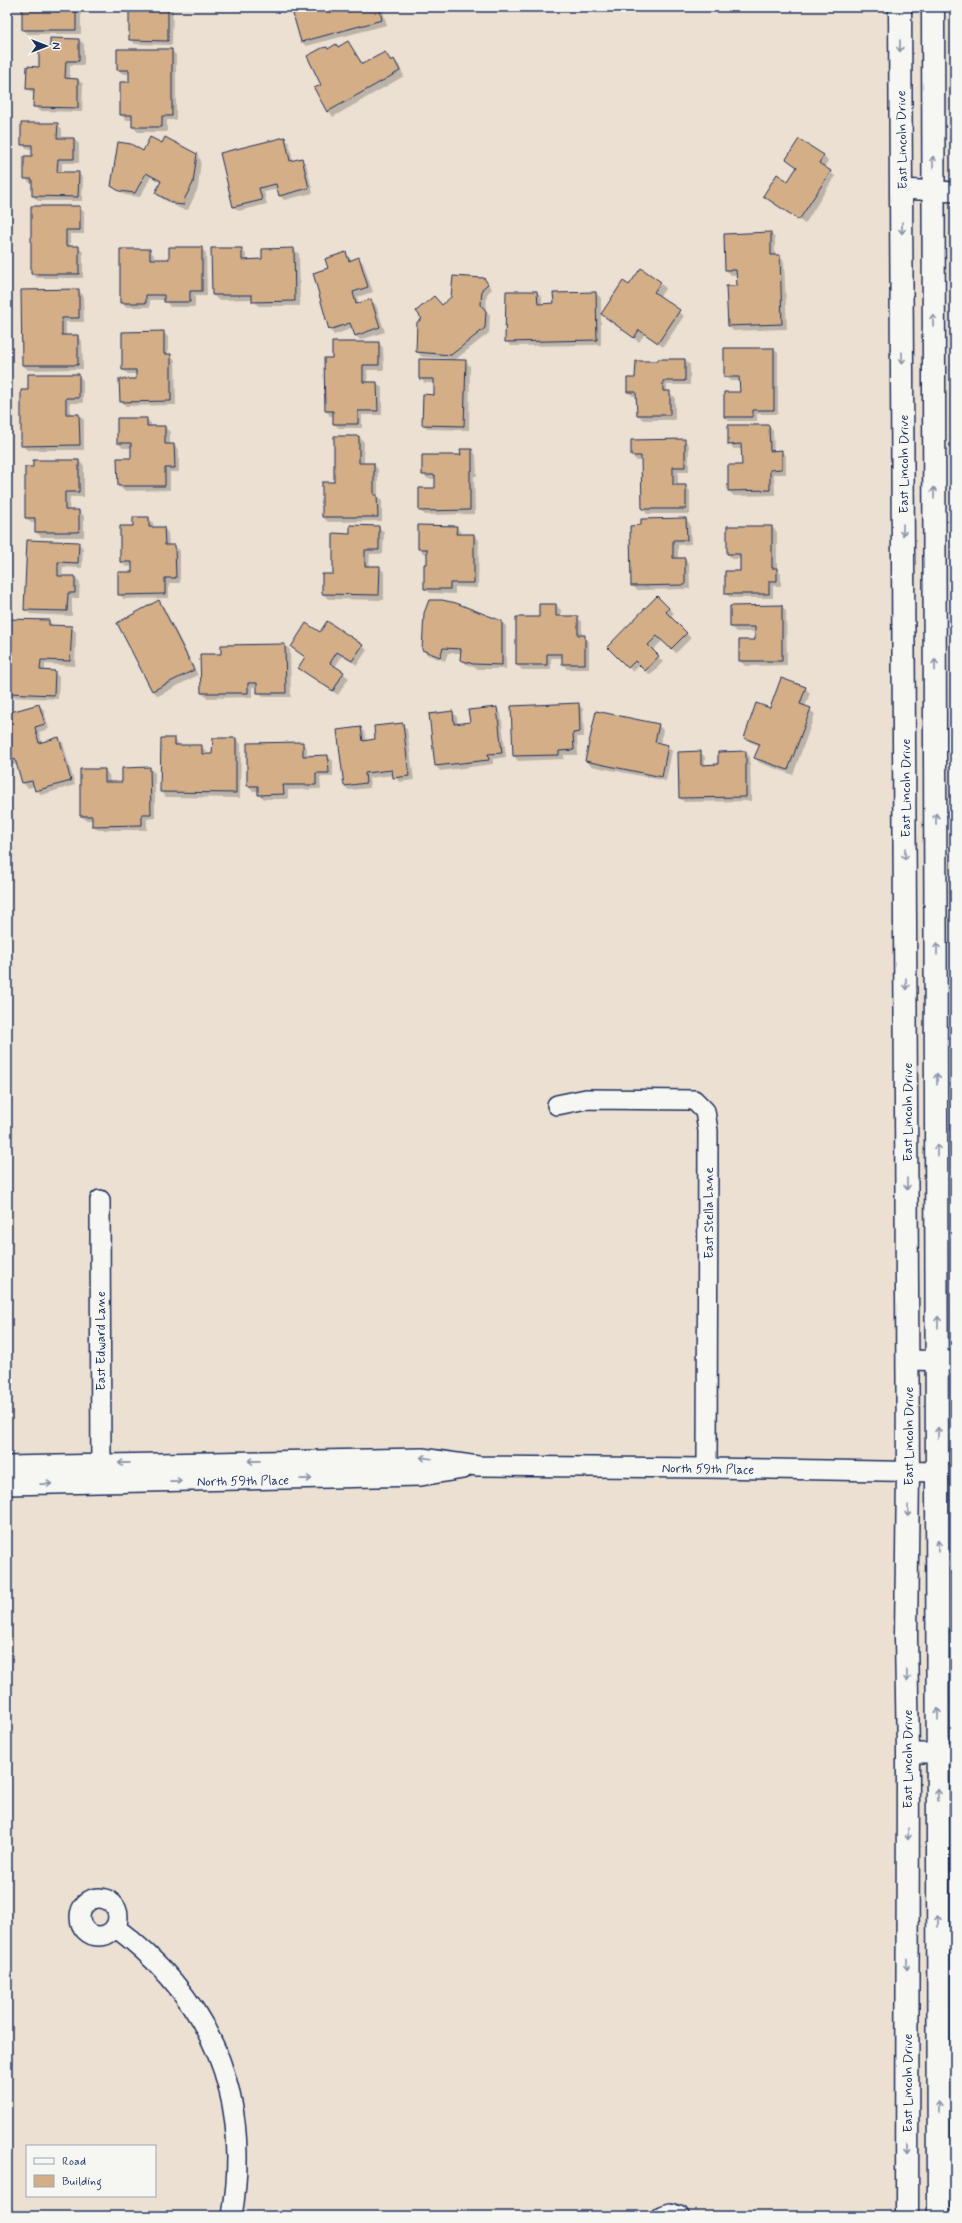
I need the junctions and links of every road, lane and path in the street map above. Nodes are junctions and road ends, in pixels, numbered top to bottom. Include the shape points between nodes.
1 (900, 7) edge
2 (933, 7) edge
3 (902, 189) junction
4 (933, 189) junction
5 (955, 192) edge
6 (557, 1105) dead end
7 (100, 1200) dead end
8 (907, 1360) junction
9 (946, 1361) edge
10 (101, 1464) junction
11 (7, 1466) edge
12 (478, 1466) junction
13 (707, 1468) junction
14 (908, 1472) junction
15 (938, 1472) junction
16 (101, 1483) junction
17 (7, 1485) edge
18 (908, 1753) junction
19 (946, 1753) edge
20 (115, 1927) dead end
21 (907, 1992) junction
22 (939, 1992) junction
23 (232, 2216) edge
24 (661, 2216) edge
25 (679, 2216) edge
26 (907, 2216) edge
27 (939, 2216) edge

1 -> 3 main road, East Lincoln Drive
4 -> 2 main road
3 - 4 street
3 -> 8 main road, East Lincoln Drive
4 - 5 street
9 -> 4 main road
6 - 13 street, East Stella Lane via 586,1099 694,1100 705,1111 708,1131
7 - 10 street, East Edward Lane
8 - 9 street
8 - 14 main road, East Lincoln Drive
15 -> 9 main road
10 - 11 street, North 59th Place
12 -> 10 street, North 59th Place via 422,1458
10 - 16 street, East Edward Lane
12 - 13 street, North 59th Place
16 -> 12 street, North 59th Place via 421,1476
13 - 14 street, North 59th Place
14 - 15 street, North 59th Place
14 -> 18 main road, East Lincoln Drive
19 -> 15 main road
17 -> 16 street, North 59th Place
18 - 19 street
18 -> 21 main road, East Lincoln Drive
22 -> 19 main road
20 - 23 street via 138,1944 171,1976 209,2034 222,2062 232,2104 237,2155
21 - 22 main road
21 -> 26 main road, East Lincoln Drive
27 -> 22 main road
24 - 25 street via 670,2213

